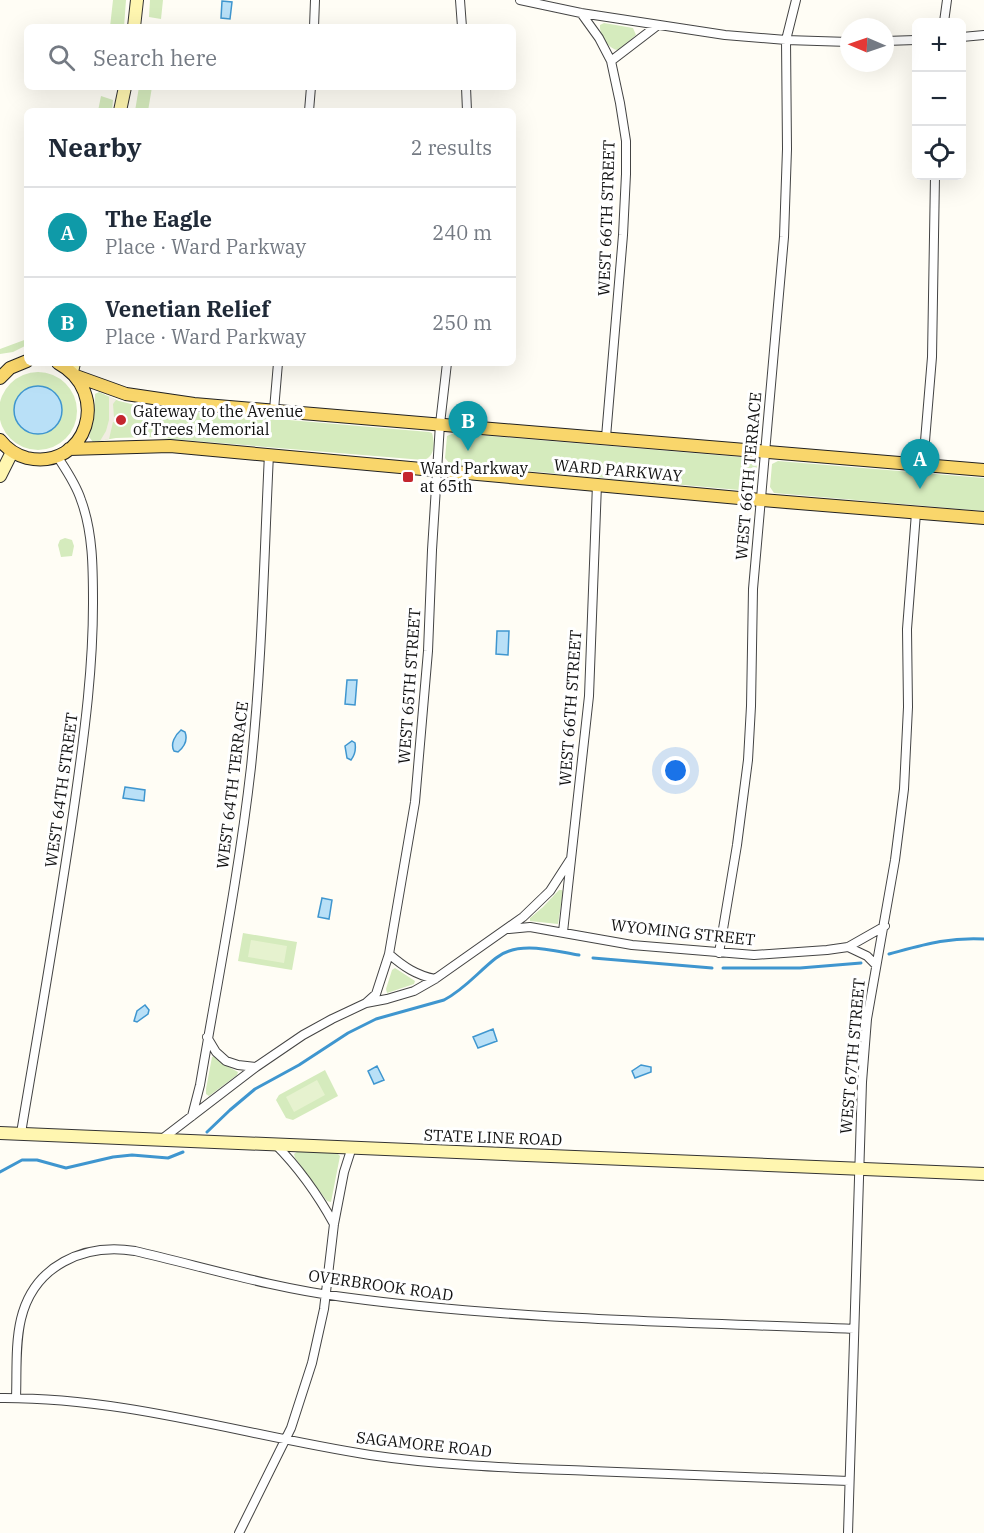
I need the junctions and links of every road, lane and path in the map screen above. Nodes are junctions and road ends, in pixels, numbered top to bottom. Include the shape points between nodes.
1 (137, 0) edge
2 (315, 0) edge
3 (460, 0) edge
4 (520, 0) edge
5 (796, 0) edge
6 (947, 0) edge
7 (581, 13) junction
8 (945, 18) edge
9 (134, 24) edge
10 (314, 24) edge
11 (462, 24) edge
12 (658, 25) junction
13 (984, 35) edge
14 (966, 37) edge
15 (786, 40) junction
16 (912, 40) edge
17 (894, 41) edge
18 (840, 42) edge
19 (610, 61) junction
20 (124, 90) edge
21 (311, 90) edge
22 (466, 90) edge
23 (121, 108) edge
24 (309, 108) edge
25 (467, 108) edge
26 (936, 180) edge
27 (24, 362) edge
28 (279, 366) edge
29 (447, 366) edge
30 (5, 368) edge
31 (74, 370) edge
32 (0, 378) edge
33 (274, 410) junction
34 (440, 424) junction
35 (606, 437) junction
36 (4, 447) edge
37 (69, 449) junction
38 (766, 452) junction
39 (269, 454) junction
40 (57, 456) junction
41 (923, 465) junction
42 (437, 470) junction
43 (984, 470) edge
44 (0, 476) edge
45 (597, 484) junction
46 (760, 500) junction
47 (916, 513) junction
48 (984, 518) edge
49 (572, 858) junction
50 (885, 926) junction
51 (509, 929) junction
52 (563, 933) junction
53 (848, 947) junction
54 (718, 953) junction
55 (389, 954) junction
56 (876, 965) junction
57 (435, 979) junction
58 (366, 1003) junction
59 (207, 1037) junction
60 (256, 1067) junction
61 (192, 1116) junction
62 (0, 1132) edge
63 (21, 1133) junction
64 (162, 1139) junction
65 (275, 1144) junction
66 (352, 1147) junction
67 (858, 1168) junction
68 (984, 1174) edge
69 (334, 1224) junction
70 (326, 1294) junction
71 (854, 1329) junction
72 (0, 1398) edge
73 (16, 1398) junction
74 (285, 1439) junction
75 (849, 1481) junction
76 (239, 1533) edge
77 (848, 1533) edge

1 - 9 main road
2 - 10 street
3 - 11 street
4 - 7 street
5 - 15 street, WEST 66TH TERRACE
6 - 8 street
7 - 12 street
7 - 19 street, WEST 66TH STREET
12 - 15 street via 725,36
12 - 19 street
13 - 14 street
15 - 18 street
15 - 38 street, WEST 66TH TERRACE via 784,237
16 - 17 street
19 - 35 street, WEST 66TH STREET via 626,141 626,174
20 - 23 main road
21 - 24 street
22 - 25 street
26 - 41 street via 932,357
27 - 30 main road
28 - 33 street
29 - 34 street, WEST 65TH STREET
30 - 32 main road
31 - 33 main road, WARD PARKWAY via 126,394
31 - 37 main road via 84,387 89,414 86,428
33 - 34 main road, WARD PARKWAY
34 - 35 main road, WARD PARKWAY
34 - 42 street, WEST 65TH STREET
35 - 38 main road, WARD PARKWAY
36 - 40 main road via 34,459
36 - 44 main road
37 - 39 main road, WARD PARKWAY via 170,446
37 - 40 main road
38 - 41 main road, WARD PARKWAY
38 - 46 street, WEST 66TH TERRACE
39 - 42 main road, WARD PARKWAY
39 - 59 street, WEST 64TH TERRACE via 261,652 251,766 239,860
40 - 63 street, WEST 64TH STREET via 82,500 88,530 93,573 93,652 64,872
41 - 43 main road, WARD PARKWAY
42 - 45 main road, WARD PARKWAY
42 - 55 street, WEST 65TH STREET via 422,740
45 - 46 main road, WARD PARKWAY
45 - 49 street, WEST 66TH STREET via 589,696
46 - 47 main road, WARD PARKWAY
46 - 54 street, WEST 66TH TERRACE via 748,760
47 - 48 main road, WARD PARKWAY
47 - 50 street, WEST 67TH STREET via 907,629 904,789
49 - 51 street via 550,891
49 - 52 street, WEST 66TH STREET
50 - 53 street, WYOMING STREET
50 - 56 street, WEST 67TH STREET
51 - 52 street, WYOMING STREET via 530,927
51 - 57 street
52 - 54 street, WYOMING STREET via 632,945
53 - 54 street, WYOMING STREET via 764,955
53 - 56 street
55 - 57 street via 407,969
55 - 58 street, WEST 65TH STREET via 376,994
56 - 67 street, WEST 67TH STREET via 867,1019
57 - 58 street via 414,991
58 - 60 street via 303,1035
59 - 60 street via 226,1061
59 - 61 street, WEST 64TH TERRACE
60 - 61 street
61 - 64 street
62 - 63 main road, STATE LINE ROAD
63 - 64 main road, STATE LINE ROAD
64 - 65 main road, STATE LINE ROAD
65 - 66 main road, STATE LINE ROAD
65 - 69 street via 290,1159
66 - 67 main road, STATE LINE ROAD
66 - 69 street
67 - 68 main road, STATE LINE ROAD
67 - 71 street, WEST 67TH STREET
69 - 70 street
70 - 71 street, OVERBROOK ROAD via 514,1315
70 - 73 street, OVERBROOK ROAD via 121,1249 80,1254 46,1275 24,1308 18,1336
70 - 74 street via 312,1363
71 - 75 street, WEST 67TH STREET
72 - 73 street, SAGAMORE ROAD
73 - 74 street, SAGAMORE ROAD via 116,1406
74 - 75 street, SAGAMORE ROAD via 370,1455 490,1467
74 - 76 street
75 - 77 street, WEST 67TH STREET

